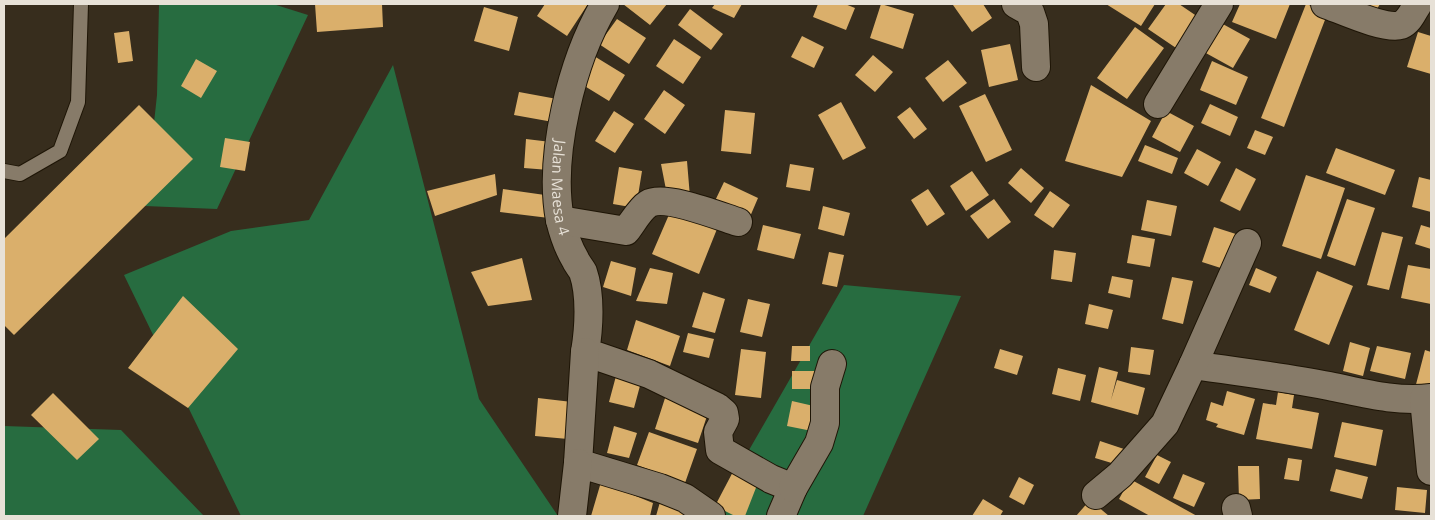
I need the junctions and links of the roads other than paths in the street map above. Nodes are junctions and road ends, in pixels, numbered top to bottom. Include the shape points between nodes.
1 (81, 4) edge
2 (605, 4) edge
3 (1016, 4) edge
4 (1218, 4) edge
5 (1325, 4) edge
6 (1418, 4) edge
7 (1036, 67) dead end
8 (1158, 104) dead end
9 (4, 171) edge
10 (560, 220) junction
11 (738, 222) dead end
12 (1247, 243) dead end
13 (586, 352) junction
14 (832, 364) dead end
15 (1193, 365) junction
16 (1427, 399) edge
17 (578, 463) junction
18 (1431, 471) edge
19 (793, 488) junction
20 (1096, 496) dead end
21 (572, 516) edge
22 (711, 516) edge
23 (781, 516) edge

1 - 9 lane via 78,102 60,151 20,174
2 - 10 street, Jalan Maesa 4 via 589,35 565,107 558,164
3 - 7 street via 1030,12 1034,24
4 - 8 street
5 - 6 street via 1379,23 1400,25 1409,19
10 - 11 street via 626,231 646,205 654,201 675,203
10 - 13 street, Jalan Maesa 4 via 574,258 583,272 587,300
12 - 15 street
13 - 17 street, Jalan Maesa 4
13 - 19 street via 649,374 717,406 725,419 718,432 720,450 770,479
14 - 19 street via 825,387 825,423 819,443
15 - 16 street via 1330,386 1378,397
15 - 20 street via 1164,424 1120,475
16 - 18 street
17 - 21 street, Jalan Maesa 4
17 - 22 street via 660,488 685,498
19 - 23 street

